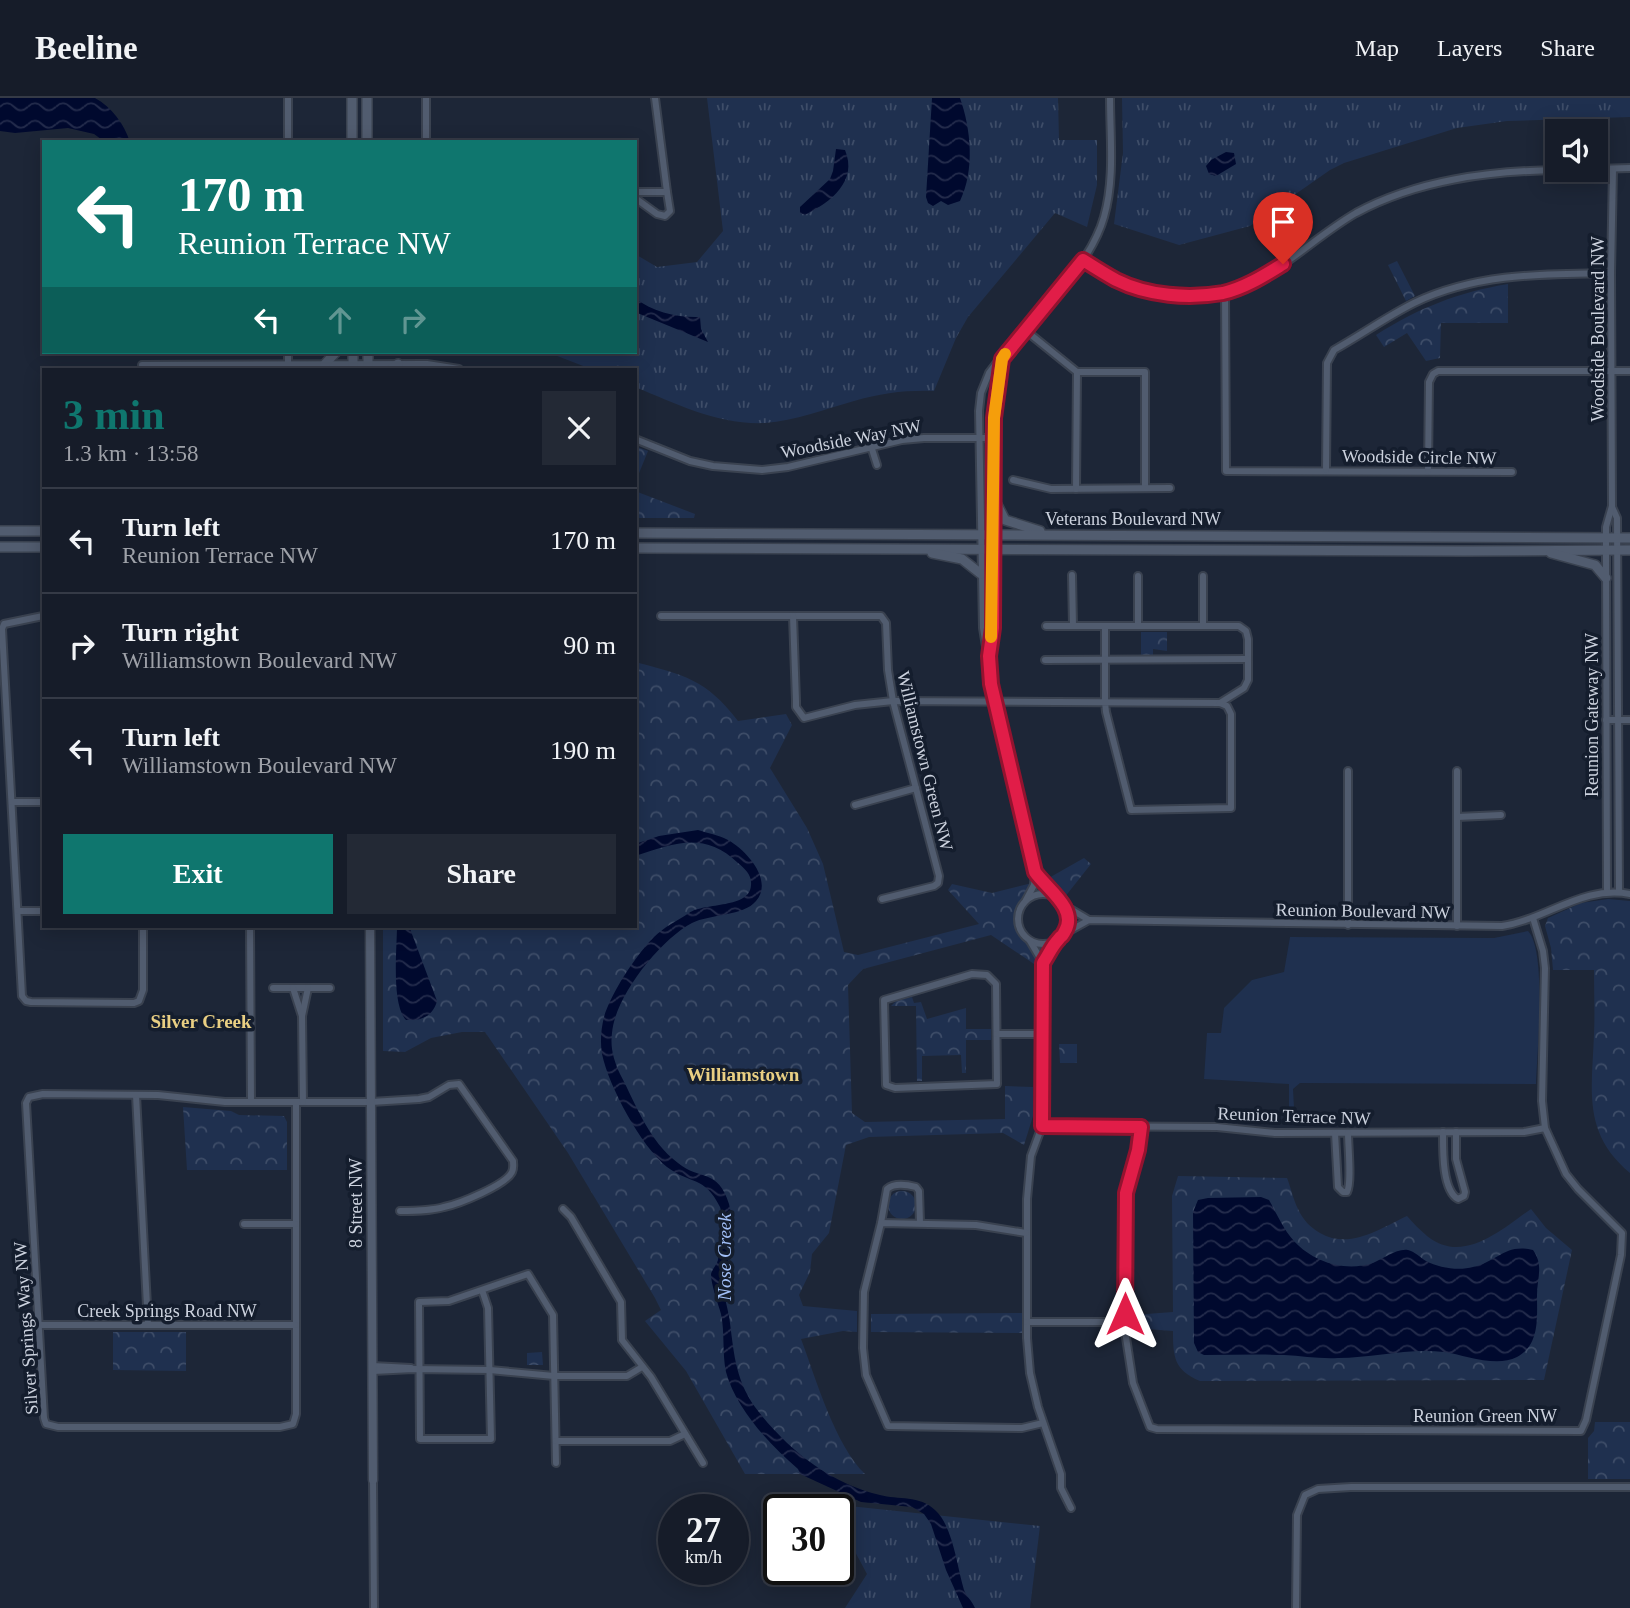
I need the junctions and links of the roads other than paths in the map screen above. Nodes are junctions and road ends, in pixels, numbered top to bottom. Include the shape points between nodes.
1 (288, 98) edge
2 (352, 98) edge
3 (368, 98) edge
4 (426, 98) edge
5 (655, 98) edge
6 (1110, 98) edge
7 (288, 140) edge
8 (352, 140) edge
9 (368, 140) edge
10 (426, 140) edge
11 (1630, 168) edge
12 (1608, 169) edge
13 (1613, 169) junction
14 (1545, 170) edge
15 (637, 192) edge
16 (667, 192) junction
17 (637, 199) edge
18 (1083, 260) junction
19 (1611, 273) junction
20 (1224, 292) junction
21 (1025, 330) junction
22 (288, 354) edge
23 (334, 354) edge
24 (1002, 359) junction
25 (288, 364) junction
26 (325, 364) junction
27 (142, 365) dead end
28 (185, 367) edge
29 (302, 367) edge
30 (353, 367) edge
31 (368, 367) edge
32 (394, 367) edge
33 (453, 368) edge
34 (1611, 371) junction
35 (1630, 371) edge
36 (1077, 372) junction
37 (979, 438) junction
38 (994, 438) junction
39 (637, 440) edge
40 (871, 446) junction
41 (877, 465) dead end
42 (1326, 470) junction
43 (1428, 471) junction
44 (1512, 472) dead end
45 (1013, 480) dead end
46 (1145, 488) junction
47 (1170, 488) dead end
48 (1076, 489) junction
49 (993, 497) junction
50 (1612, 506) junction
51 (0, 531) edge
52 (42, 531) edge
53 (637, 533) edge
54 (980, 534) junction
55 (993, 534) junction
56 (1059, 535) junction
57 (1606, 537) junction
58 (1617, 538) junction
59 (1630, 538) edge
60 (5, 547) edge
61 (42, 547) edge
62 (637, 548) edge
63 (917, 549) junction
64 (1529, 549) junction
65 (980, 550) junction
66 (993, 550) junction
67 (1606, 550) junction
68 (1617, 550) junction
69 (1630, 550) edge
70 (981, 574) junction
71 (1072, 575) dead end
72 (1138, 576) dead end
73 (1203, 576) dead end
74 (1606, 578) junction
75 (42, 616) edge
76 (793, 616) junction
77 (661, 617) dead end
78 (1046, 626) dead end
79 (1073, 626) junction
80 (1105, 626) junction
81 (1138, 626) junction
82 (1203, 626) junction
83 (989, 656) junction
84 (1248, 659) junction
85 (1045, 660) dead end
86 (1105, 660) junction
87 (893, 701) junction
88 (995, 702) junction
89 (1105, 702) junction
90 (1220, 703) junction
91 (1606, 720) junction
92 (1618, 720) junction
93 (1630, 720) edge
94 (1348, 771) dead end
95 (1457, 771) dead end
96 (916, 788) junction
97 (12, 802) junction
98 (42, 803) edge
99 (855, 805) dead end
100 (1501, 815) dead end
101 (1457, 817) junction
102 (1035, 872) junction
103 (1607, 892) junction
104 (1619, 892) junction
105 (1630, 894) edge
106 (1056, 897) junction
107 (883, 899) dead end
108 (1026, 901) junction
109 (1063, 904) junction
110 (18, 911) junction
111 (42, 911) edge
112 (1534, 918) junction
113 (1089, 920) junction
114 (1348, 925) junction
115 (1457, 926) junction
116 (143, 928) edge
117 (250, 928) edge
118 (370, 928) edge
119 (1060, 938) junction
120 (1030, 941) junction
121 (1043, 963) junction
122 (273, 988) dead end
123 (293, 988) junction
124 (308, 988) junction
125 (330, 988) dead end
126 (302, 1016) junction
127 (997, 1034) junction
128 (1044, 1034) junction
129 (136, 1095) junction
130 (251, 1102) junction
131 (300, 1102) junction
132 (371, 1102) junction
133 (1042, 1126) junction
134 (1141, 1127) junction
135 (1545, 1128) junction
136 (1443, 1132) junction
137 (1456, 1132) junction
138 (1335, 1133) junction
139 (1348, 1133) junction
140 (562, 1209) dead end
141 (400, 1211) dead end
142 (881, 1223) junction
143 (919, 1223) junction
144 (244, 1224) dead end
145 (295, 1224) junction
146 (1026, 1233) junction
147 (482, 1290) junction
148 (1027, 1322) junction
149 (1125, 1322) junction
150 (39, 1325) junction
151 (148, 1325) junction
152 (295, 1325) junction
153 (642, 1367) junction
154 (372, 1369) junction
155 (416, 1369) junction
156 (490, 1370) junction
157 (554, 1376) junction
158 (1044, 1423) junction
159 (685, 1434) junction
160 (556, 1441) junction
161 (556, 1463) dead end
162 (703, 1463) dead end
163 (373, 1480) joint
164 (1630, 1487) edge
165 (1071, 1508) dead end
166 (374, 1608) edge
167 (1297, 1608) edge

1 - 7 street
2 - 8 main road
3 - 9 main road
4 - 10 street
5 - 16 street
6 - 18 street via 1108,198 1097,237
11 - 13 street
12 - 13 street
13 - 19 street, Woodside Boulevard NW
14 - 20 street via 1463,178 1386,200 1347,219 1262,277
15 - 16 street
16 - 17 street via 670,211 665,216
18 - 20 street via 1117,280 1154,292
18 - 21 street
19 - 34 street, Woodside Boulevard NW
19 - 42 street, Woodside Circle NW via 1522,275 1469,284 1414,303 1334,350 1327,363
20 - 42 street, Woodside Circle NW via 1226,471
21 - 24 street
21 - 36 street
22 - 25 street
23 - 26 main road
24 - 37 street via 989,373 981,393
24 - 38 street
25 - 28 street
25 - 29 street
26 - 29 street
26 - 30 street
27 - 28 street
30 - 31 street
31 - 32 street
32 - 33 street via 427,364
34 - 35 street
34 - 43 street via 1438,371 1429,382
34 - 50 street, Woodside Boulevard NW
36 - 46 street via 1145,372
36 - 48 street
37 - 38 street, Woodside Way NW
37 - 40 street, Woodside Way NW via 924,438
37 - 54 street
38 - 49 street
39 - 40 street, Woodside Way NW via 690,461 734,469 788,467
40 - 41 street
42 - 43 street, Woodside Circle NW
43 - 44 street, Woodside Circle NW
45 - 48 street via 1051,489
46 - 47 street
46 - 48 street
49 - 55 street
49 - 56 main road via 1005,520
50 - 57 street, Woodside Boulevard NW
50 - 58 street, Woodside Boulevard NW
51 - 52 main road
53 - 54 main road, Veterans Boulevard NW
54 - 55 main road, Veterans Boulevard NW
54 - 65 street
55 - 56 main road, Veterans Boulevard NW
55 - 66 street
56 - 57 main road, Veterans Boulevard NW
57 - 58 main road, Veterans Boulevard NW
57 - 67 street, Reunion Gateway NW
58 - 59 main road, Veterans Boulevard NW
58 - 68 street, Reunion Gateway NW
60 - 61 main road
62 - 63 main road, Veterans Boulevard NW
63 - 65 main road, Veterans Boulevard NW
63 - 70 main road via 962,559
64 - 66 main road, Veterans Boulevard NW
64 - 67 main road, Veterans Boulevard NW
64 - 74 main road via 1588,562
65 - 66 main road, Veterans Boulevard NW
65 - 70 street
66 - 83 street
67 - 68 main road, Veterans Boulevard NW
67 - 74 street, Reunion Gateway NW
68 - 69 main road, Veterans Boulevard NW
68 - 92 street, Reunion Gateway NW
70 - 83 street
71 - 79 street
72 - 81 street
73 - 82 street
74 - 91 street, Reunion Gateway NW
75 - 97 street via 10,621 2,629
76 - 77 street, Williamstown Green NW
76 - 87 street, Williamstown Green NW via 881,616 886,623
76 - 87 street via 796,701 804,718
78 - 79 street
79 - 80 street
80 - 81 street
80 - 86 street
81 - 82 street
82 - 84 street via 1242,628 1248,639
83 - 88 street
84 - 86 street
84 - 90 street via 1244,688
85 - 86 street
86 - 89 street
87 - 88 street
87 - 96 street, Williamstown Green NW
88 - 89 street
88 - 102 street
89 - 90 street
89 - 90 street via 1129,803 1136,811 1231,808 1231,714
91 - 92 street
91 - 103 street, Reunion Gateway NW
92 - 93 street
92 - 104 street, Reunion Gateway NW
94 - 114 street
95 - 101 street
96 - 99 street
96 - 107 street, Williamstown Green NW via 938,883
97 - 98 street
97 - 110 street
100 - 101 street
101 - 115 street
102 - 106 street
102 - 108 street
103 - 104 street, Reunion Boulevard NW
103 - 112 street, Reunion Boulevard NW via 1586,895
104 - 105 street, Reunion Boulevard NW
106 - 108 street via 1042,894
106 - 109 street
108 - 120 street via 1018,919
109 - 113 street
109 - 119 street via 1069,917
110 - 111 street
110 - 116 street via 22,996 31,1002 139,1001
112 - 115 street, Reunion Boulevard NW via 1502,926
112 - 135 street, Reunion Green NW via 1545,968
113 - 114 street, Reunion Boulevard NW
113 - 119 street
114 - 115 street, Reunion Boulevard NW
117 - 130 street
118 - 132 street, 8 Street NW
119 - 120 street via 1046,944
119 - 121 street
120 - 121 street
121 - 128 street
122 - 123 street
123 - 124 street
123 - 126 street, Silver Springs Way NW
124 - 125 street
124 - 126 street, Silver Springs Way NW
126 - 131 street, Silver Springs Way NW
127 - 127 street via 996,984 987,975 972,974 887,997 886,1086 997,1084
127 - 128 street
128 - 133 street
129 - 130 street, Silver Springs Way NW
129 - 150 street, Silver Springs Way NW via 36,1094 26,1103
129 - 151 street
130 - 131 street, Silver Springs Way NW
131 - 132 street, Silver Springs Way NW
131 - 145 street, Silver Springs Way NW
132 - 141 street, Silver Springs Way NW via 429,1097 459,1084 513,1161 511,1174 467,1200 434,1209
132 - 154 street, 8 Street NW
133 - 134 street, Reunion Terrace NW
133 - 146 street via 1031,1156
134 - 138 street, Reunion Terrace NW
134 - 149 street, Reunion Green NW via 1126,1193
135 - 137 street, Reunion Terrace NW
135 - 149 street, Reunion Green NW via 1566,1174 1622,1233 1581,1431 1157,1429 1146,1423 1133,1383
136 - 137 street, Reunion Terrace NW
136 - 137 street via 1450,1191 1458,1199 1465,1192 1457,1168
136 - 139 street, Reunion Terrace NW
138 - 139 street, Reunion Terrace NW
138 - 139 street via 1338,1187 1343,1192 1351,1184
140 - 153 street via 621,1302 622,1340
142 - 143 street
142 - 143 street via 887,1189 902,1185 919,1191
142 - 158 street via 864,1292 863,1348 866,1375 888,1426 1023,1428
143 - 146 street
144 - 145 street
145 - 152 street, Silver Springs Way NW
146 - 148 street
147 - 155 street via 449,1301 419,1302
147 - 156 street via 488,1308
147 - 157 street via 528,1274 553,1315
148 - 149 street
148 - 158 street via 1030,1373
150 - 151 street, Creek Springs Road NW
150 - 152 street, Silver Springs Way NW via 44,1418 46,1424 58,1427 293,1424
151 - 152 street, Creek Springs Road NW
153 - 157 street via 627,1376
153 - 159 street
154 - 155 street
154 - 163 street, 8 Street NW
155 - 156 street
155 - 156 street via 420,1439 491,1439
156 - 157 street
157 - 160 street
158 - 165 street
159 - 160 street via 670,1441
159 - 162 street
160 - 161 street
163 - 166 street
164 - 167 street via 1318,1489 1305,1495 1297,1515

